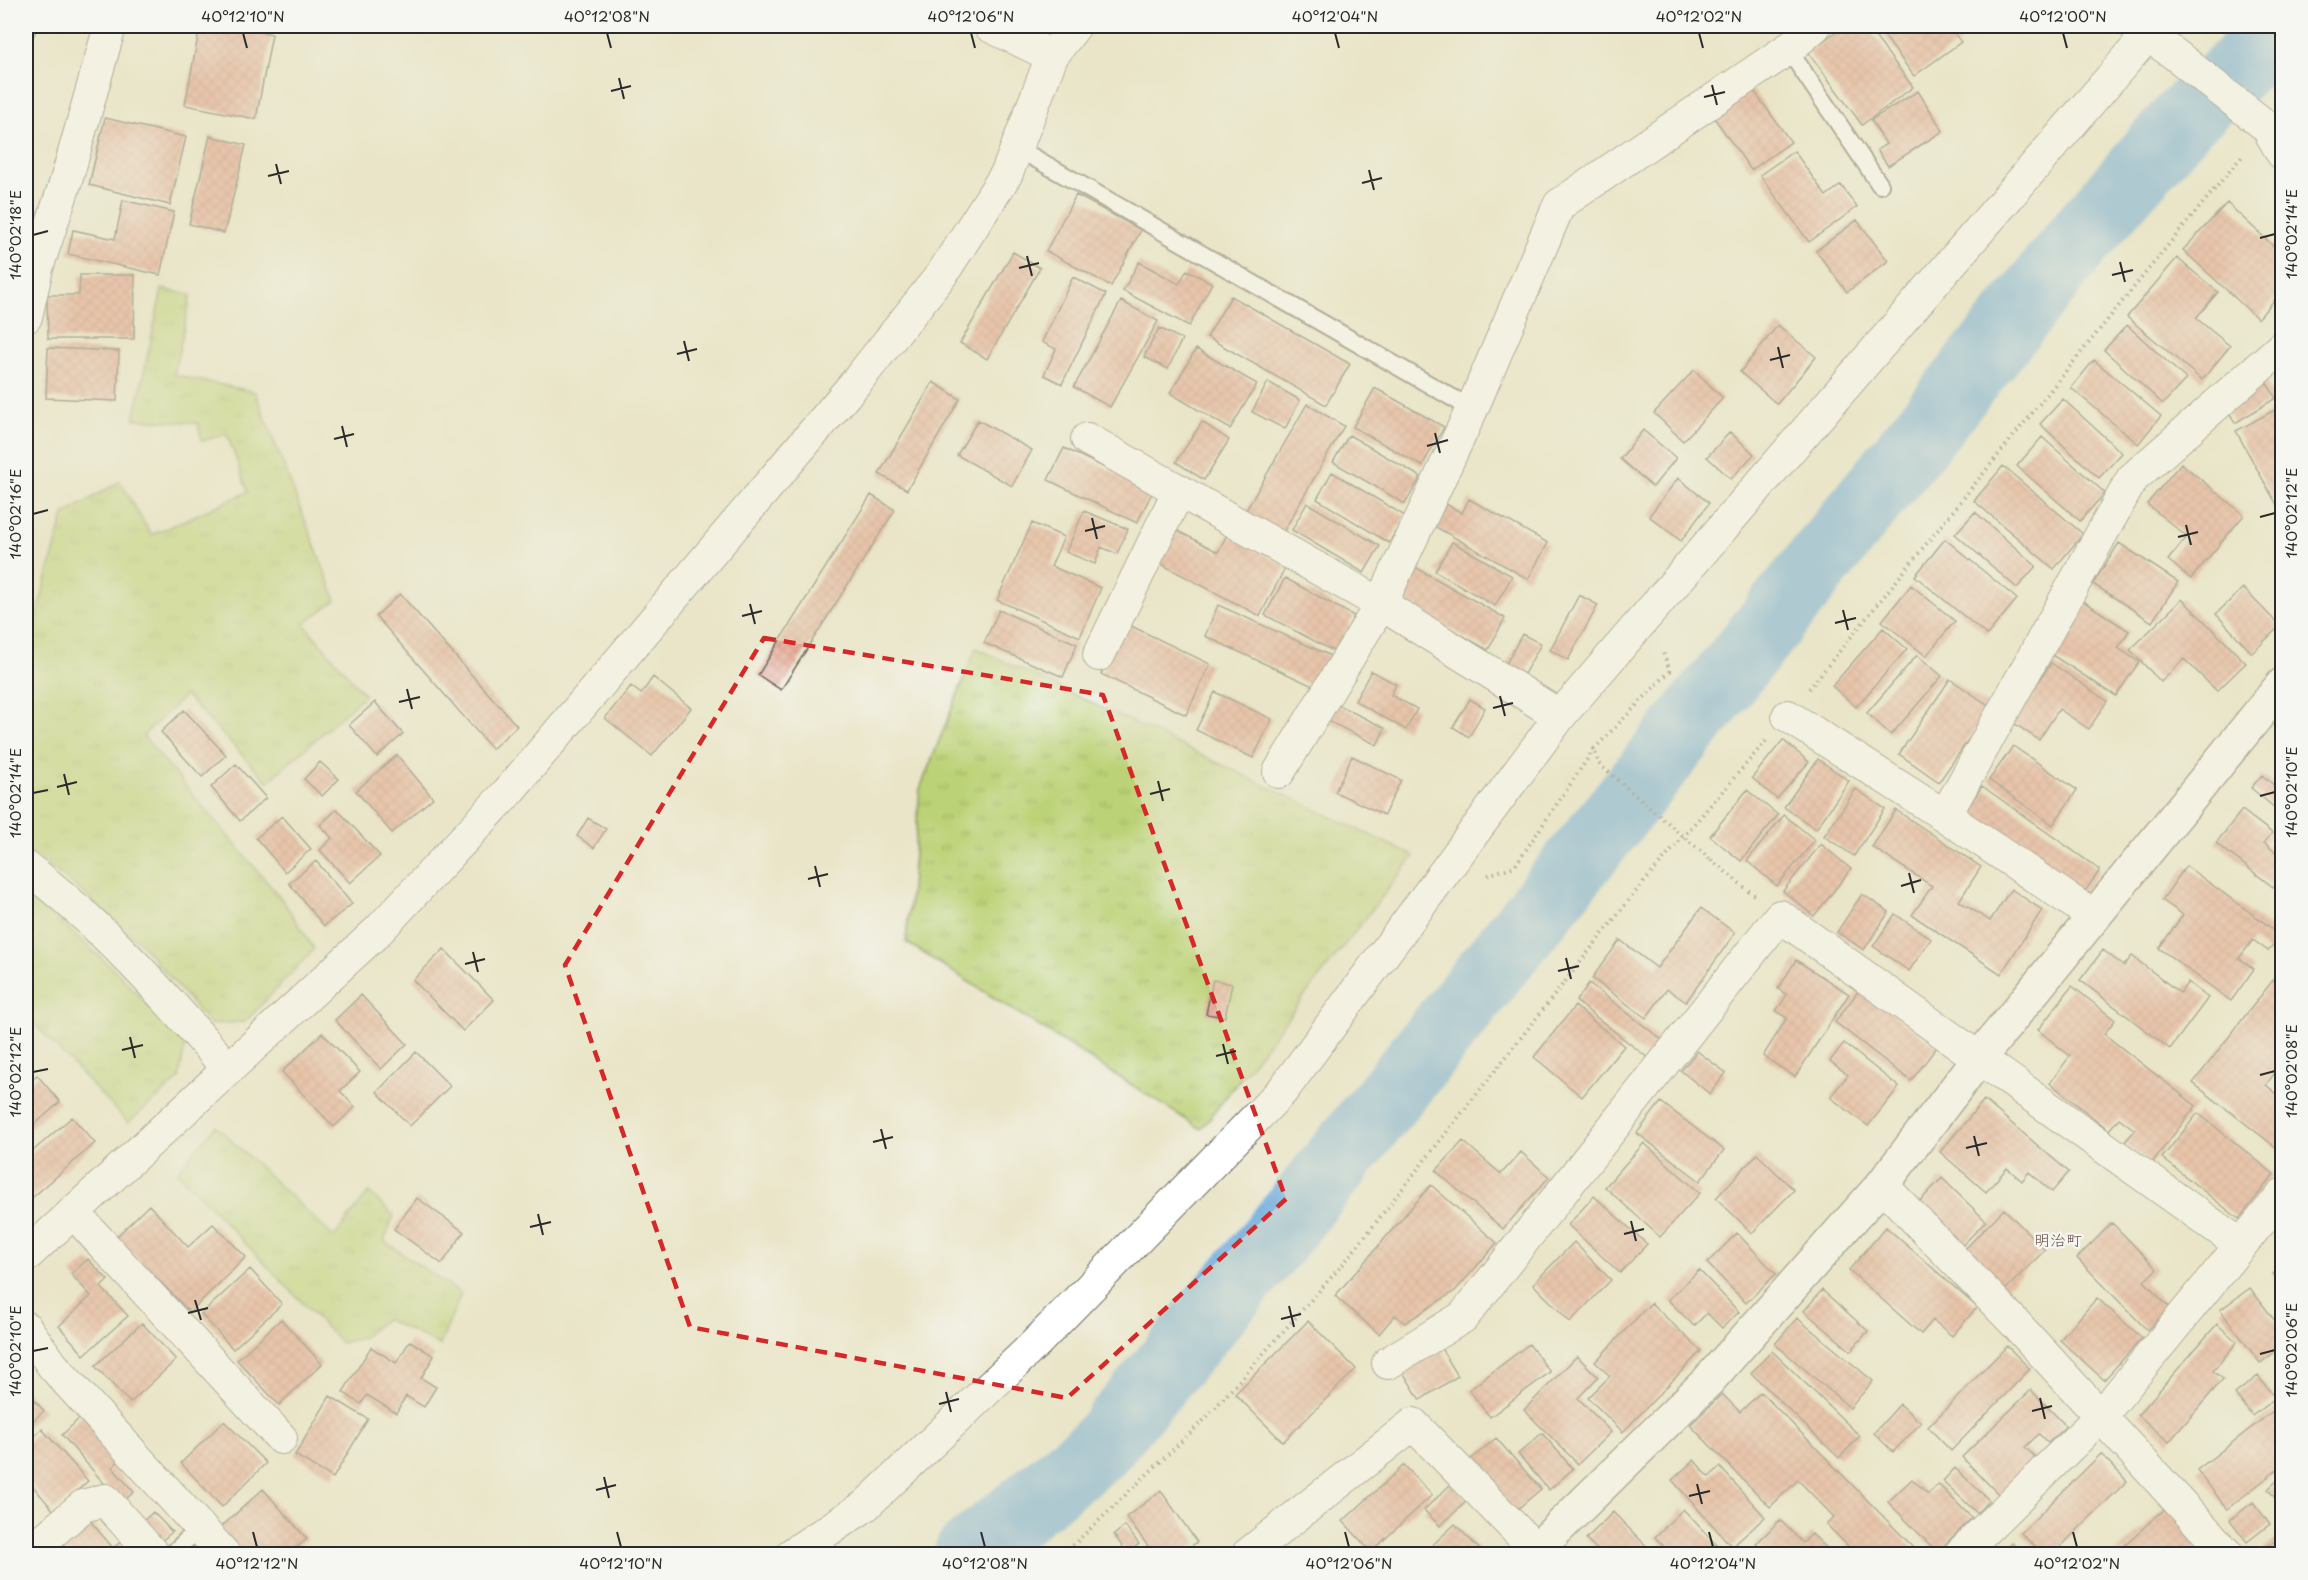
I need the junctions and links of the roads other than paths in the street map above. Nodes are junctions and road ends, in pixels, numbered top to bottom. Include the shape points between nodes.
1 (110, 26) edge
2 (990, 26) edge
3 (1075, 26) edge
4 (1815, 26) edge
5 (2141, 31) edge
6 (1788, 49) junction
7 (1052, 56) junction
8 (1017, 148) junction
9 (2283, 153) edge
10 (1880, 184) dead end
11 (26, 317) edge
12 (2283, 347) edge
13 (1472, 409) junction
14 (1087, 439) dead end
15 (1179, 490) junction
16 (1381, 604) junction
17 (1099, 656) dead end
18 (2283, 685) edge
19 (1560, 716) junction
20 (1788, 716) road end
21 (1279, 772) dead end
22 (1945, 816) junction
23 (26, 867) edge
24 (2095, 917) junction
25 (1980, 1057) junction
26 (228, 1069) junction
27 (1882, 1185) junction
28 (2283, 1195) edge
29 (73, 1212) junction
30 (2241, 1245) junction
31 (26, 1256) edge
32 (26, 1328) edge
33 (1388, 1363) dead end
34 (2101, 1416) junction
35 (281, 1438) dead end
36 (199, 1528) junction
37 (1534, 1552) edge
38 (27, 1554) edge
39 (153, 1554) edge
40 (172, 1554) edge
41 (224, 1554) edge
42 (792, 1554) edge
43 (1248, 1554) edge
44 (1960, 1554) edge
45 (2227, 1554) edge

1 - 11 street via 37,268
2 - 7 street
3 - 7 street
4 - 6 street
5 - 9 street via 2267,127
5 - 19 street
6 - 10 lane
6 - 13 street via 1559,205
7 - 8 street
8 - 13 lane
8 - 26 street via 1007,173 942,274 857,381 523,775 378,931
12 - 22 street via 2132,479
13 - 16 street
14 - 15 street
15 - 16 street
15 - 17 street
16 - 19 street
16 - 21 street
18 - 24 street
19 - 42 street via 1283,1090 1033,1346 865,1506
20 - 22 street
22 - 24 street
23 - 26 street via 112,943
24 - 25 street
25 - 27 street
25 - 30 street
25 - 33 street via 1780,916 1463,1317
26 - 29 street
27 - 34 street
27 - 37 street via 1708,1381
28 - 30 street
29 - 31 street
29 - 35 street
30 - 34 street
32 - 36 street via 53,1366
34 - 44 street
34 - 45 street
36 - 40 lane
36 - 41 street
37 - 43 street via 1413,1424
38 - 39 street via 83,1506 105,1500

